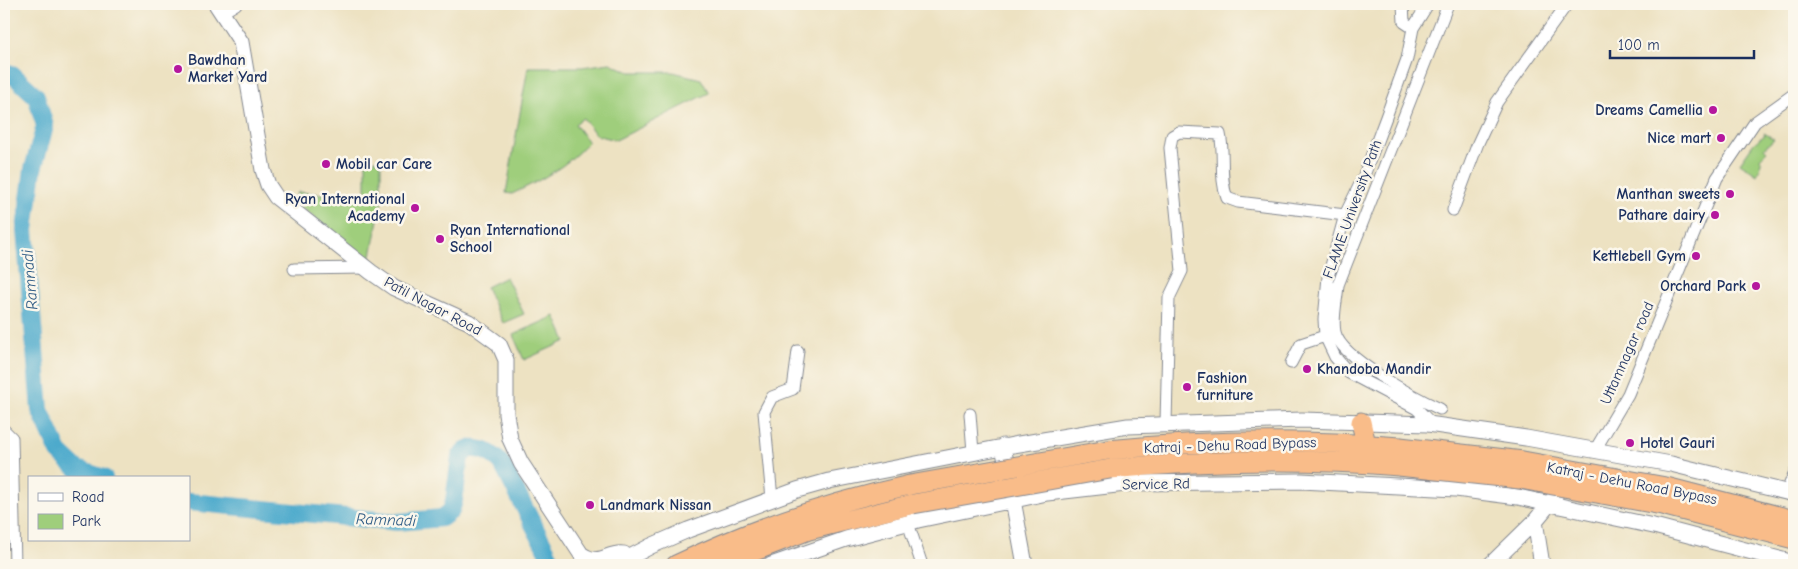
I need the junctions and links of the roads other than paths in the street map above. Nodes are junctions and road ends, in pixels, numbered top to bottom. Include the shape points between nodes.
1 (236, 4) edge
2 (1403, 4) edge
3 (1428, 4) edge
4 (1567, 4) edge
5 (1443, 5) edge
6 (220, 8) edge
7 (1413, 28) junction
8 (1794, 94) edge
9 (1453, 210) dead end
10 (1346, 215) junction
11 (365, 268) junction
12 (294, 269) dead end
13 (1325, 336) junction
14 (798, 351) dead end
15 (1291, 363) dead end
16 (1440, 409) junction
17 (970, 414) dead end
18 (1427, 419) junction
19 (1361, 422) junction
20 (1166, 423) junction
21 (1448, 426) junction
22 (4, 430) edge
23 (1366, 444) junction
24 (1003, 446) junction
25 (1595, 450) junction
26 (973, 452) junction
27 (1399, 456) junction
28 (1109, 459) junction
29 (1794, 474) edge
30 (1604, 485) junction
31 (1790, 492) edge
32 (911, 495) junction
33 (772, 499) junction
34 (1013, 499) junction
35 (1550, 503) junction
36 (1794, 520) edge
37 (1535, 521) junction
38 (908, 523) junction
39 (1794, 540) edge
40 (582, 559) edge
41 (621, 561) edge
42 (1794, 562) edge
43 (15, 565) edge
44 (676, 565) edge
45 (719, 565) edge
46 (771, 565) edge
47 (922, 565) edge
48 (1025, 565) edge
49 (1490, 565) edge
50 (1542, 565) edge

1 - 6 street
2 - 7 street via 1404,22
3 - 7 street
4 - 9 street via 1497,102
5 - 16 street, FLAME University Path via 1338,285 1335,318 1335,333 1356,360
6 - 11 street, Patil Nagar Road via 241,42 268,185 276,198
7 - 10 street via 1407,60
8 - 25 street, Uttamnagar road via 1754,122 1717,178 1628,394
10 - 13 street via 1328,277
10 - 20 street via 1227,198 1223,188 1220,134 1179,132 1172,136 1170,148 1182,271 1169,298
11 - 12 street
11 - 40 street, Patil Nagar Road via 394,288 468,322 499,344 506,360 506,414 510,439 521,463
13 - 15 street via 1301,344
13 - 18 street via 1335,357 1349,373
14 - 33 street via 793,389 772,397 764,412
16 - 18 street
16 - 21 street
17 - 26 street
18 - 19 street
18 - 21 street
19 - 20 street
19 - 23 highway
20 - 24 street via 1107,428
21 - 25 street
22 - 43 street via 12,438
23 - 27 highway, Katraj - Dehu Road Bypass
23 - 28 highway, Katraj - Dehu Road Bypass via 1248,442
24 - 26 street
24 - 34 street
25 - 31 street
25 - 35 street
26 - 33 street via 871,471
27 - 28 highway, Katraj - Dehu Road Bypass via 1230,461
27 - 30 highway, Katraj - Dehu Road Bypass, bridge via 1520,479
28 - 32 highway, Katraj - Dehu Road Bypass, bridge
29 - 31 street
30 - 36 highway, Katraj - Dehu Road Bypass via 1674,489
30 - 39 highway, Katraj - Dehu Road Bypass via 1662,505
32 - 44 highway, Katraj - Dehu Road Bypass via 804,513 735,538
32 - 45 highway, Katraj - Dehu Road Bypass
33 - 41 street via 688,530
34 - 35 street, Service Rd via 1113,484 1301,481 1456,489
34 - 38 street, Service Rd
34 - 48 street
35 - 37 street
35 - 42 street, Service Rd
37 - 49 street
37 - 50 street
38 - 46 street, Service Rd via 823,546
38 - 47 street
40 - 41 street via 597,560 624,553

